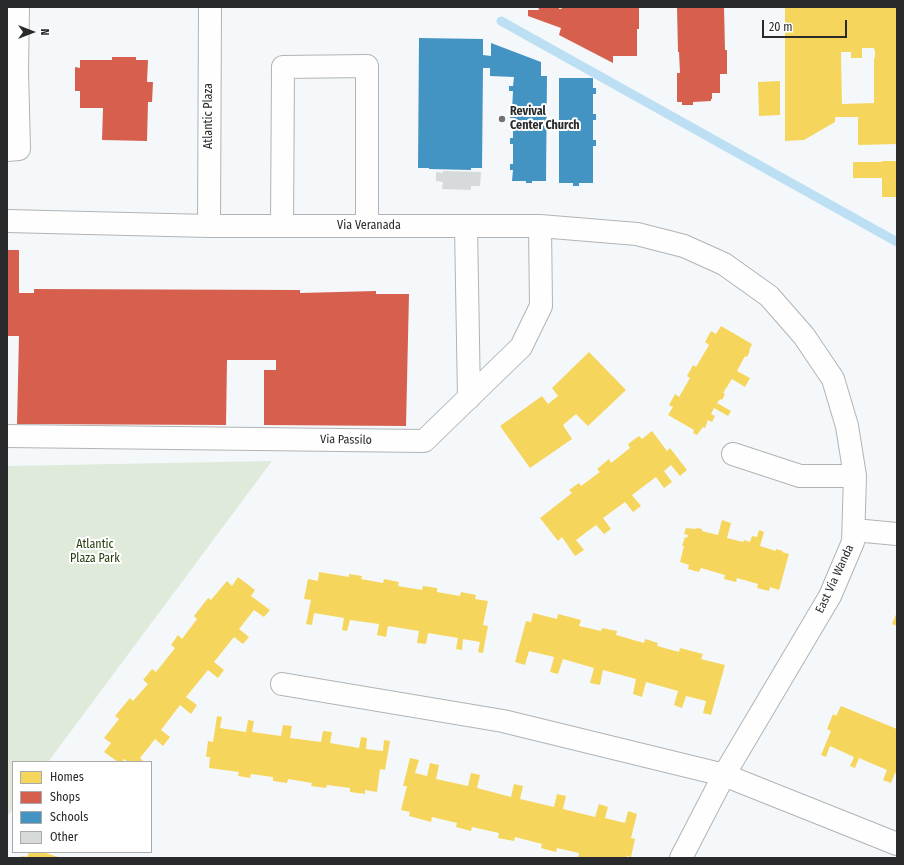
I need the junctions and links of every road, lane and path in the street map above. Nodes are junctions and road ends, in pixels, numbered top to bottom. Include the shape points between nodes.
1 (18, 7) edge
2 (210, 7) edge
3 (12, 71) edge
4 (7, 150) edge
5 (7, 221) edge
6 (209, 226) junction
7 (282, 226) junction
8 (368, 226) junction
9 (466, 226) junction
10 (540, 226) junction
11 (724, 264) joint
12 (469, 398) junction
13 (7, 436) edge
14 (733, 454) dead end
15 (855, 476) junction
16 (854, 530) junction
17 (897, 534) edge
18 (282, 684) dead end
19 (724, 775) junction
20 (897, 844) edge
21 (681, 858) edge

1 - 3 street
2 - 6 street, Atlantic Plaza
3 - 4 street via 19,149
5 - 6 street, Via Veranada
6 - 7 street, Via Veranada
7 - 8 street, Via Veranada
7 - 8 street via 283,67 368,66
8 - 9 street, Via Veranada
9 - 10 street, Via Veranada
9 - 12 street
10 - 11 street, Via Veranada via 637,234 684,246
10 - 12 street, Via Passilo via 542,306 521,348
11 - 15 street, East Via Wanda via 769,296 804,336 833,379 847,426
12 - 13 street, Via Passilo via 424,440
14 - 15 street via 800,476
15 - 16 street, East Via Wanda
16 - 17 street
16 - 19 street, East Via Wanda via 854,542 830,596
18 - 19 street via 503,721
19 - 20 street
19 - 21 street, East Via Wanda

